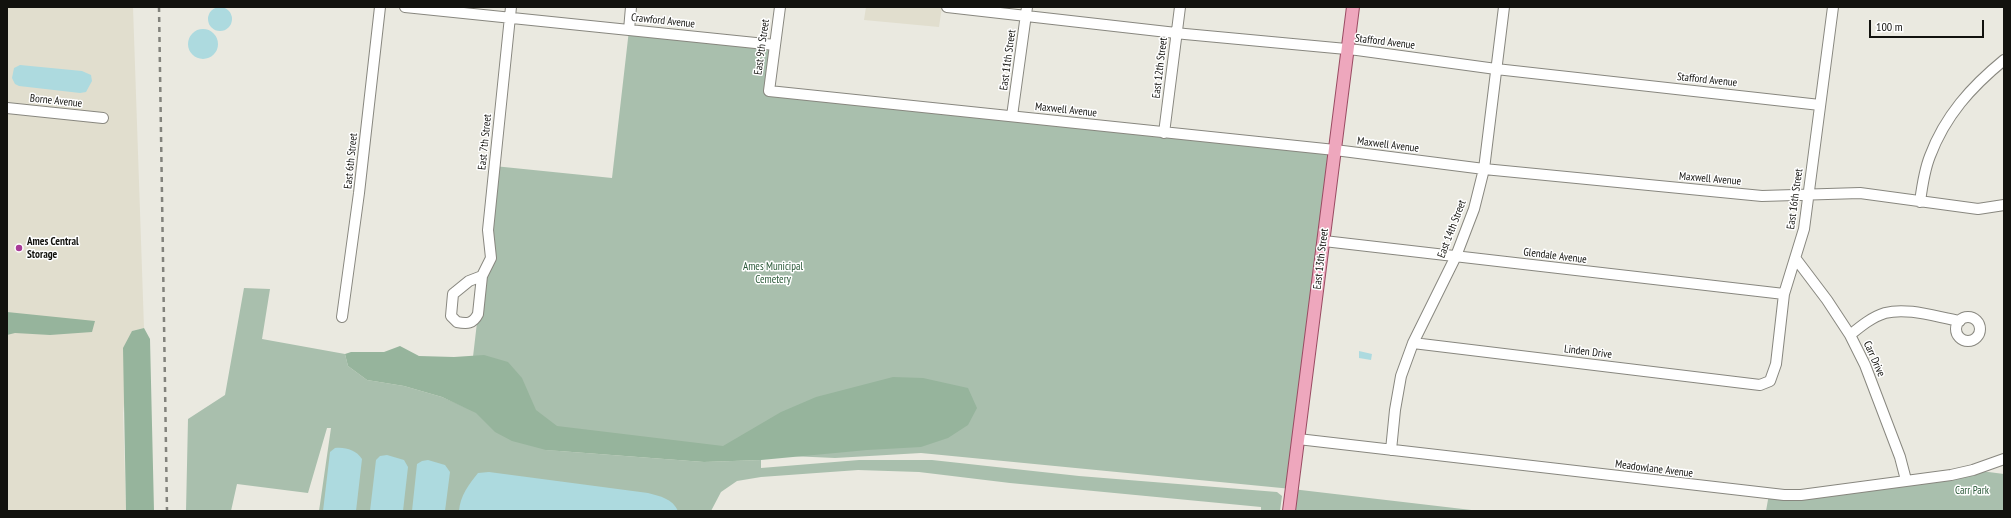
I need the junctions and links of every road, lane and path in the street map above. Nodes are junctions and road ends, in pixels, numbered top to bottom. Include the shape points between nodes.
1 (380, 7) edge
2 (405, 7) edge
3 (511, 7) edge
4 (631, 7) edge
5 (780, 7) edge
6 (947, 7) edge
7 (1180, 7) edge
8 (1353, 7) edge
9 (1504, 7) edge
10 (1833, 7) edge
11 (1026, 11) edge
12 (510, 18) junction
13 (629, 30) junction
14 (1177, 33) junction
15 (775, 45) junction
16 (1348, 49) junction
17 (2004, 60) edge
18 (1496, 69) junction
19 (769, 91) joint
20 (1820, 105) junction
21 (7, 108) edge
22 (1012, 116) junction
23 (103, 118) dead end
24 (1164, 133) junction
25 (1335, 150) junction
26 (1484, 169) junction
27 (1808, 194) junction
28 (1920, 202) junction
29 (2004, 205) edge
30 (1324, 241) junction
31 (1456, 256) junction
32 (1796, 259) junction
33 (482, 276) junction
34 (1784, 294) junction
35 (342, 317) dead end
36 (1960, 321) dead end
37 (1850, 335) junction
38 (1413, 343) junction
39 (1760, 385) joint
40 (1298, 439) junction
41 (1391, 450) junction
42 (2004, 459) edge
43 (1906, 480) junction
44 (1289, 511) edge

1 - 35 street, East 6th Street via 359,195
2 - 12 street, Crawford Avenue
3 - 12 street, East 7th Street
4 - 13 street
5 - 15 street, East 9th Street
6 - 11 street, Stafford Avenue
7 - 14 street, East 12th Street
8 - 16 main road, East 13th Street
9 - 18 street, East 14th Street
10 - 20 street, East 16th Street
11 - 14 street, Stafford Avenue
11 - 22 street, East 11th Street
12 - 13 street, Crawford Avenue
12 - 33 street, East 7th Street via 488,230 491,258
13 - 15 street, Crawford Avenue
14 - 16 street, Stafford Avenue
14 - 24 street, East 12th Street
15 - 19 street, East 9th Street
16 - 18 street, Stafford Avenue
16 - 25 main road, East 13th Street
17 - 28 street via 1973,87 1942,128 1929,157
18 - 20 street, Stafford Avenue
18 - 26 street, East 14th Street
19 - 22 street, Maxwell Avenue
20 - 27 street, East 16th Street
21 - 23 street, Borne Avenue
22 - 24 street, Maxwell Avenue
24 - 25 street, Maxwell Avenue
25 - 26 street, Maxwell Avenue
25 - 30 main road, East 13th Street
26 - 27 street, Maxwell Avenue via 1762,196
26 - 31 street, East 14th Street via 1474,209
27 - 28 street, Maxwell Avenue via 1860,193
27 - 32 street, East 16th Street via 1804,229
28 - 29 street, Maxwell Avenue via 1978,209
30 - 31 street, Glendale Avenue
30 - 40 main road, East 13th Street
31 - 34 street, Glendale Avenue
31 - 38 street, East 14th Street
32 - 34 street, East 16th Street
32 - 37 street, Carr Drive
33 - 33 street, East 7th Street via 478,314 475,320 470,323 457,322 451,316 453,294 474,278
34 - 39 street, East 16th Street via 1775,369 1770,381
36 - 37 street via 1904,311 1884,313
37 - 43 street, Carr Drive via 1865,365 1900,457
38 - 39 street, Linden Drive
38 - 41 street, East 14th Street via 1401,376
40 - 41 street, Meadowlane Avenue
40 - 44 main road, East 13th Street
41 - 43 street, Meadowlane Avenue via 1784,495 1801,495
42 - 43 street, Meadowlane Avenue via 1950,476

